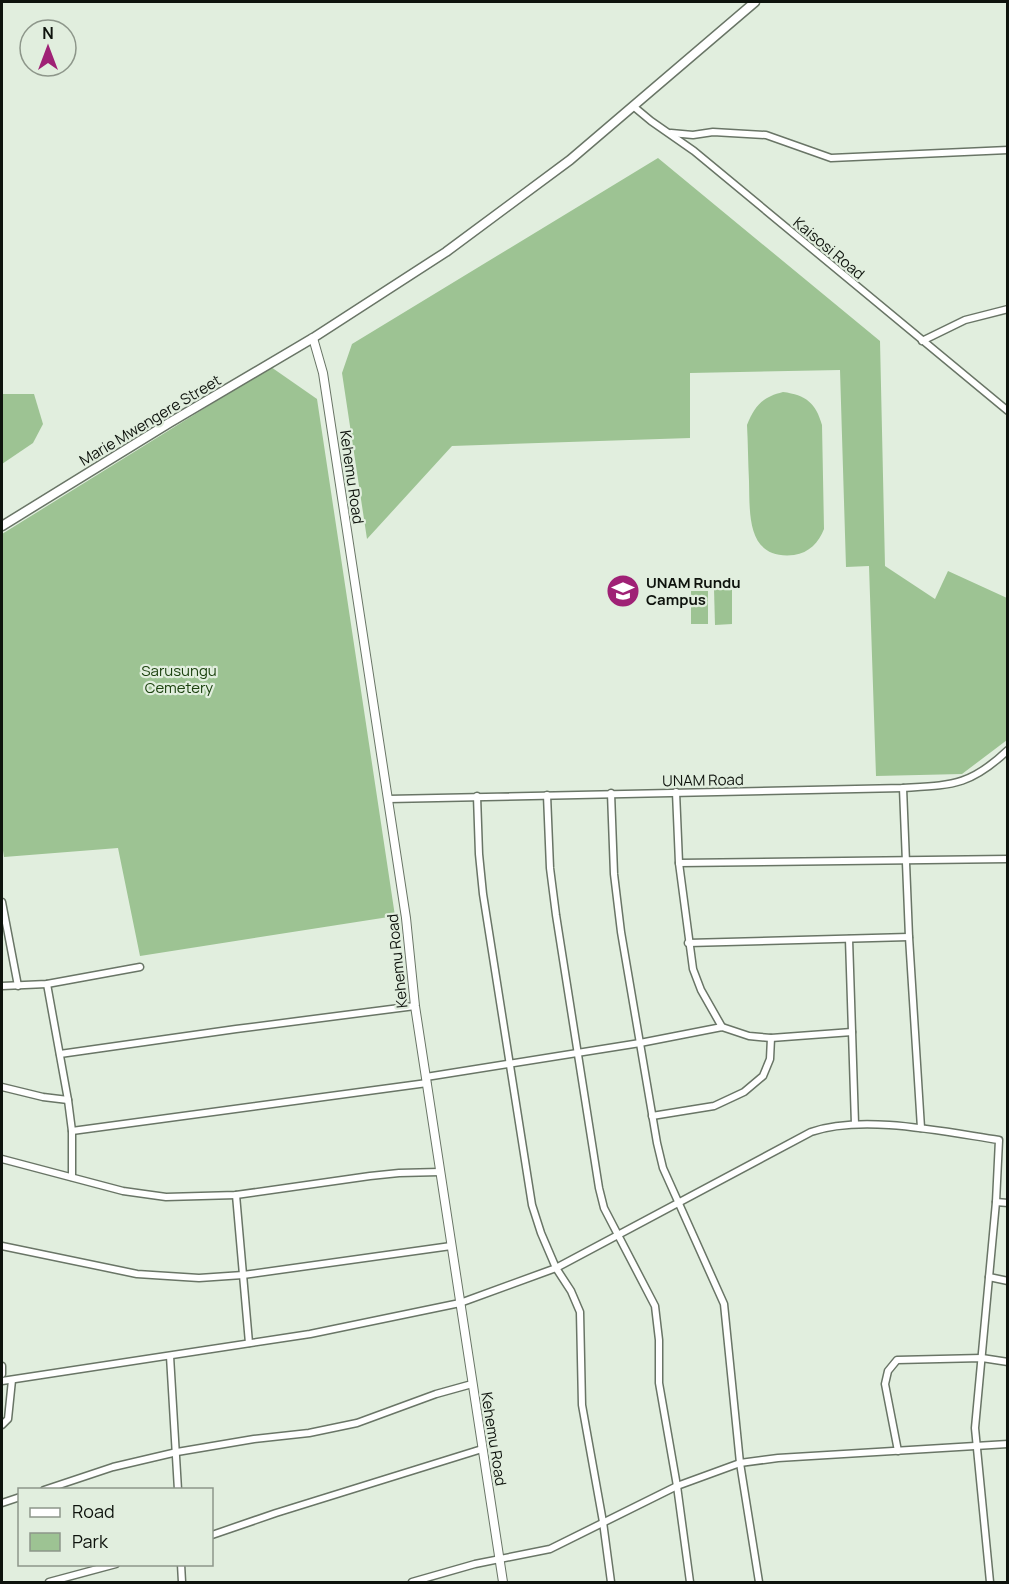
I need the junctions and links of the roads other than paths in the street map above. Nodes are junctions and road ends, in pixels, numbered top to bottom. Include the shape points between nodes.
1 (755, 2) edge
2 (633, 106) junction
3 (670, 133) junction
4 (1008, 150) edge
5 (1008, 309) edge
6 (313, 338) junction
7 (922, 341) junction
8 (1008, 411) edge
9 (2, 526) edge
10 (1005, 753) edge
11 (1008, 763) edge
12 (903, 788) junction
13 (676, 792) junction
14 (612, 793) junction
15 (547, 795) junction
16 (477, 796) junction
17 (388, 799) junction
18 (906, 859) junction
19 (1008, 859) edge
20 (679, 863) junction
21 (2, 903) edge
22 (909, 937) junction
23 (849, 939) junction
24 (688, 944) junction
25 (140, 967) dead end
26 (47, 984) junction
27 (2, 986) edge
28 (18, 986) junction
29 (415, 1006) junction
30 (722, 1027) junction
31 (852, 1032) junction
32 (771, 1038) junction
33 (640, 1043) junction
34 (577, 1052) junction
35 (60, 1054) junction
36 (510, 1064) junction
37 (427, 1080) junction
38 (2, 1088) edge
39 (68, 1100) junction
40 (652, 1116) junction
41 (855, 1124) junction
42 (921, 1128) junction
43 (72, 1131) junction
44 (2, 1159) edge
45 (440, 1173) junction
46 (72, 1177) junction
47 (236, 1195) junction
48 (678, 1202) junction
49 (996, 1202) junction
50 (1008, 1203) edge
51 (619, 1235) junction
52 (2, 1246) edge
53 (451, 1246) junction
54 (556, 1268) junction
55 (243, 1275) junction
56 (989, 1277) junction
57 (1008, 1281) edge
58 (460, 1303) junction
59 (249, 1343) junction
60 (170, 1356) junction
61 (982, 1358) junction
62 (1008, 1362) edge
63 (2, 1366) edge
64 (2, 1374) edge
65 (12, 1380) junction
66 (2, 1381) edge
67 (472, 1384) junction
68 (2, 1425) edge
69 (1008, 1444) edge
70 (977, 1446) junction
71 (482, 1449) junction
72 (898, 1451) junction
73 (177, 1452) junction
74 (740, 1463) junction
75 (677, 1486) junction
76 (50, 1488) edge
77 (178, 1488) edge
78 (18, 1498) edge
79 (2, 1503) edge
80 (603, 1522) junction
81 (213, 1535) edge
82 (499, 1560) junction
83 (109, 1566) edge
84 (181, 1566) edge
85 (49, 1582) edge
86 (182, 1582) edge
87 (412, 1582) edge
88 (502, 1582) edge
89 (611, 1582) edge
90 (690, 1582) edge
91 (759, 1582) edge
92 (990, 1582) edge

1 - 2 main road, Marie Mwengere Street
2 - 3 street, Kaisosi Road
2 - 6 main road, Marie Mwengere Street via 570,160 446,252
3 - 4 street via 766,135 831,158
3 - 7 street, Kaisosi Road
5 - 7 street via 965,320
6 - 9 main road, Marie Mwengere Street
6 - 17 street, Kehemu Road via 322,373
7 - 8 street, Kaisosi Road
10 - 11 street
10 - 12 street, UNAM Road via 962,782
12 - 13 street, UNAM Road
12 - 18 street
13 - 14 street, UNAM Road
13 - 20 street
14 - 15 street, UNAM Road
14 - 33 street via 614,874
15 - 16 street, UNAM Road
15 - 34 street via 550,867
16 - 17 street, UNAM Road
16 - 36 street via 483,894
17 - 29 street, Kehemu Road
18 - 19 street
18 - 20 street
18 - 22 street
20 - 24 street
21 - 28 street
22 - 23 street
22 - 42 street
23 - 24 street
23 - 31 street
24 - 30 street via 701,990
25 - 26 street
26 - 28 street
26 - 35 street
27 - 28 street
29 - 35 street
29 - 37 street, Kehemu Road
30 - 32 street
30 - 33 street
31 - 32 street
31 - 41 street
32 - 40 street via 770,1059 763,1076 744,1092 714,1106
33 - 34 street
33 - 40 street
34 - 36 street
34 - 51 street via 599,1188 604,1208
35 - 39 street
36 - 37 street
36 - 54 street via 532,1205
37 - 43 street
37 - 45 street, Kehemu Road
38 - 39 street
39 - 43 street
40 - 48 street via 663,1168
41 - 42 street
41 - 48 street via 830,1125 811,1132
42 - 49 street via 999,1140
43 - 46 street
44 - 46 street
45 - 47 street via 370,1176
45 - 53 street, Kehemu Road
46 - 47 street via 150,1196
47 - 55 street
48 - 51 street
48 - 74 street via 724,1304
49 - 50 street
49 - 56 street
51 - 54 street
51 - 75 street via 655,1306 659,1383
52 - 55 street via 147,1276
53 - 55 street
53 - 58 street, Kehemu Road
54 - 58 street
54 - 80 street via 580,1312 582,1406
55 - 59 street
56 - 57 street
56 - 61 street
58 - 59 street
58 - 67 street, Kehemu Road
59 - 60 street
60 - 65 street
60 - 73 street
61 - 62 street
61 - 70 street via 975,1428
61 - 72 street via 897,1360 888,1371 885,1384
63 - 64 street
65 - 66 street
65 - 68 street via 8,1419
67 - 71 street, Kehemu Road
67 - 73 street via 330,1430
69 - 70 street
70 - 72 street
70 - 92 street
71 - 81 street
71 - 82 street, Kehemu Road
72 - 74 street
73 - 76 street via 113,1467
73 - 77 street
74 - 75 street
74 - 91 street
75 - 80 street
75 - 90 street
78 - 79 street
80 - 82 street via 550,1549
80 - 89 street
82 - 87 street
82 - 88 street, Kehemu Road
83 - 85 street
84 - 86 street

